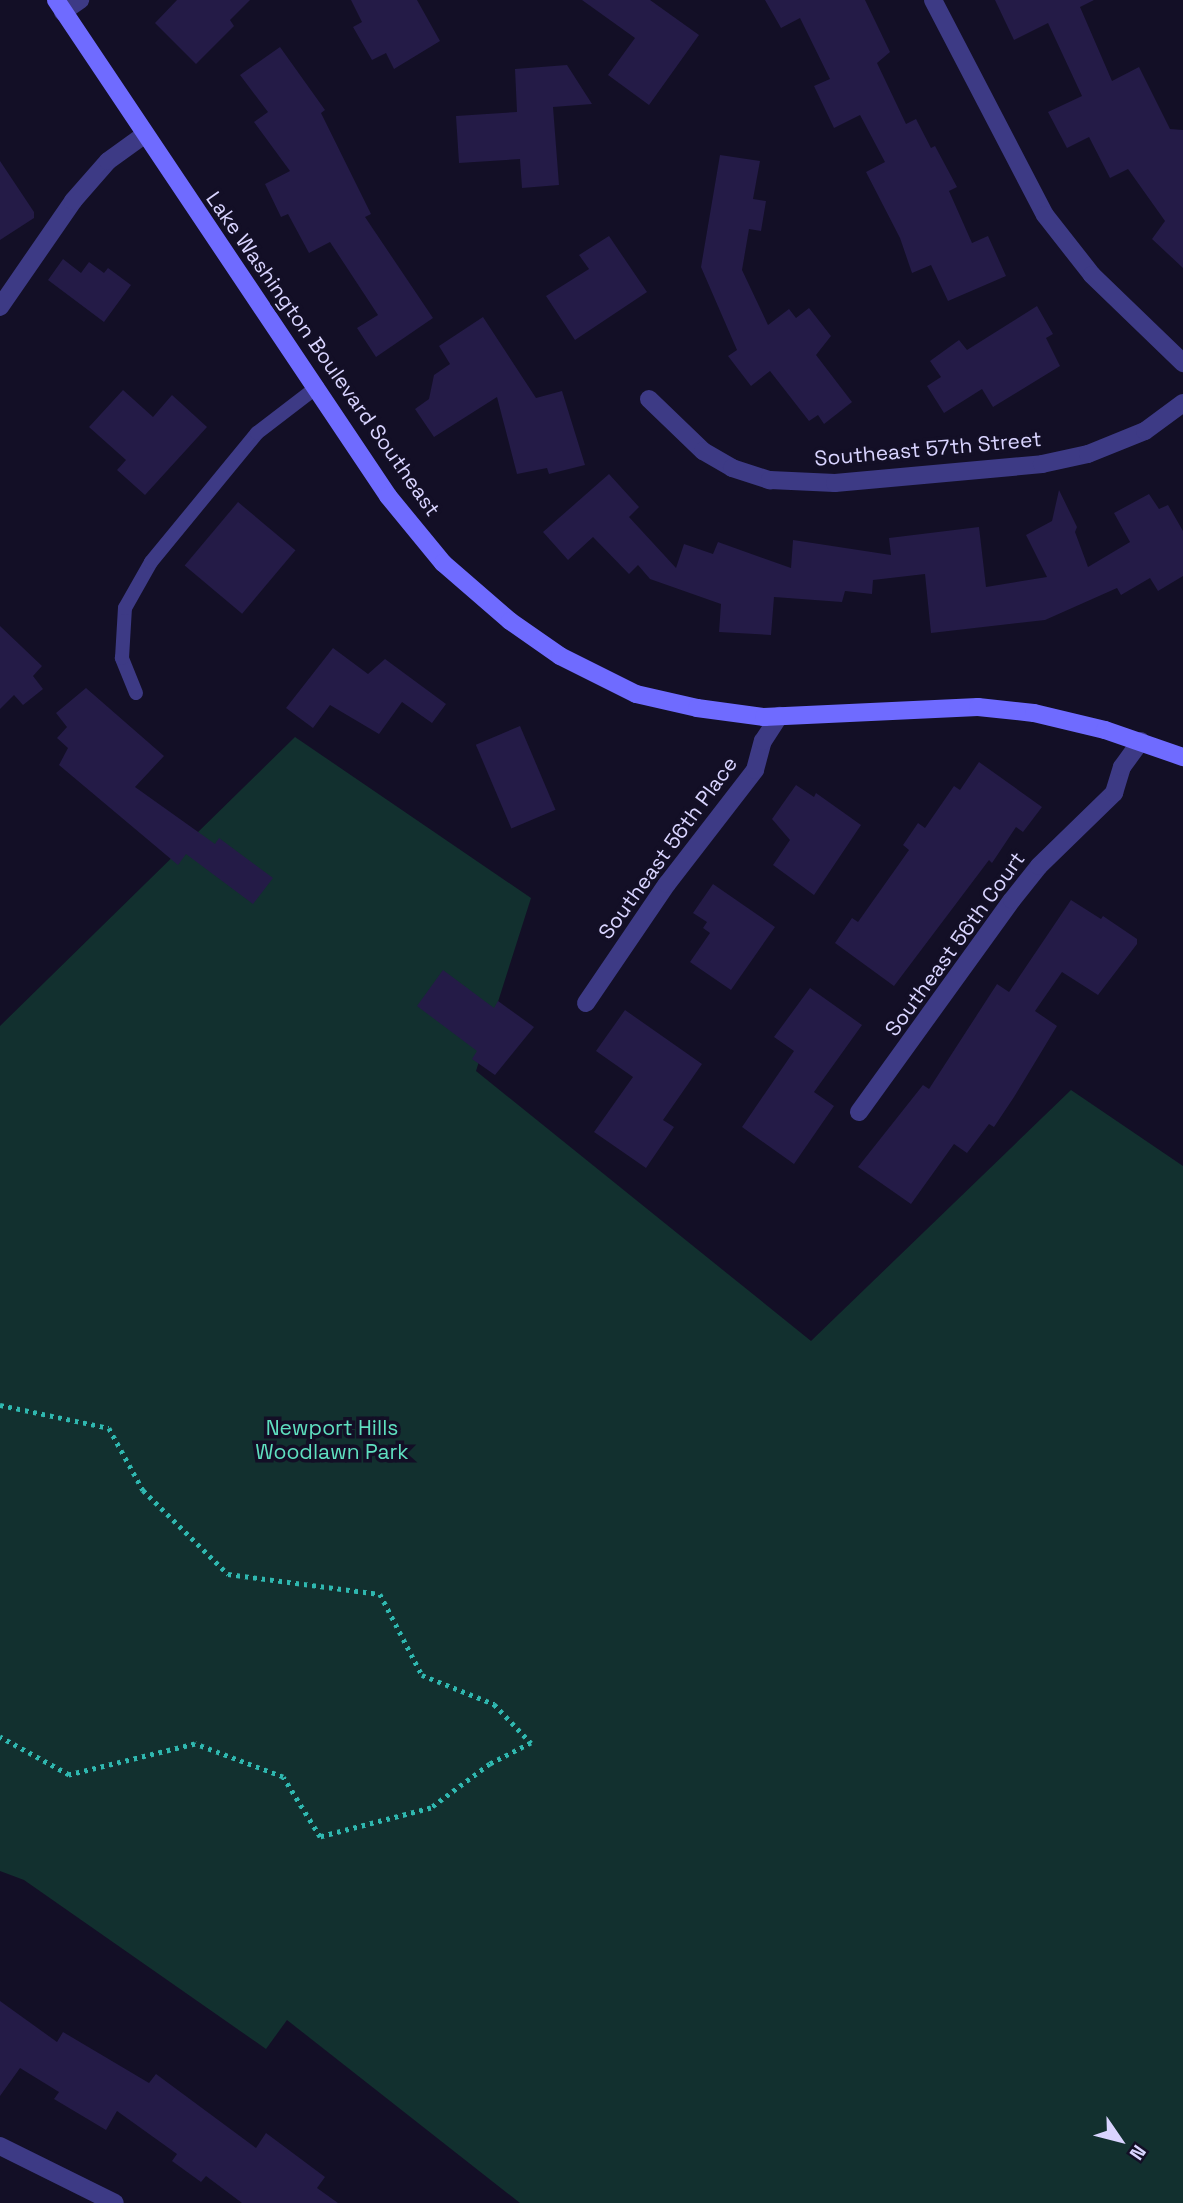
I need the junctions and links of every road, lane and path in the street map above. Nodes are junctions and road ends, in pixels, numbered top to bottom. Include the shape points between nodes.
1 (80, 0) edge
2 (933, 0) edge
3 (60, 6) edge
4 (144, 135) junction
5 (0, 307) edge
6 (1183, 363) edge
7 (317, 387) junction
8 (649, 399) dead end
9 (1183, 403) edge
10 (136, 693) dead end
11 (779, 716) junction
12 (1141, 741) junction
13 (1183, 757) edge
14 (586, 1003) dead end
15 (859, 1112) dead end
16 (0, 1405) edge
17 (0, 1737) edge
18 (0, 2146) edge
19 (115, 2203) edge

1 - 3 street
2 - 6 street via 1045,215 1092,275
3 - 4 main road, Lake Washington Boulevard Southeast
4 - 5 street via 108,161 73,201
4 - 7 main road, Lake Washington Boulevard Southeast
7 - 10 lane via 257,433 151,562 125,608 122,658
7 - 11 main road, Lake Washington Boulevard Southeast via 388,496 443,563 510,621 560,656 636,694 697,708
8 - 9 street, Southeast 57th Street via 703,452 732,468 770,480 835,483 1042,464 1088,454 1145,430
11 - 12 main road, Lake Washington Boulevard Southeast via 978,708 1034,713
11 - 14 street, Southeast 56th Place via 763,741 755,770 667,884
12 - 13 main road, Lake Washington Boulevard Southeast
12 - 15 street, Southeast 56th Court via 1122,767 1114,793 1019,891
16 - 17 path via 109,1428 143,1490 228,1574 380,1594 422,1675 494,1703 531,1743 490,1764 431,1808 320,1837 283,1777 195,1744 69,1775
18 - 19 street

